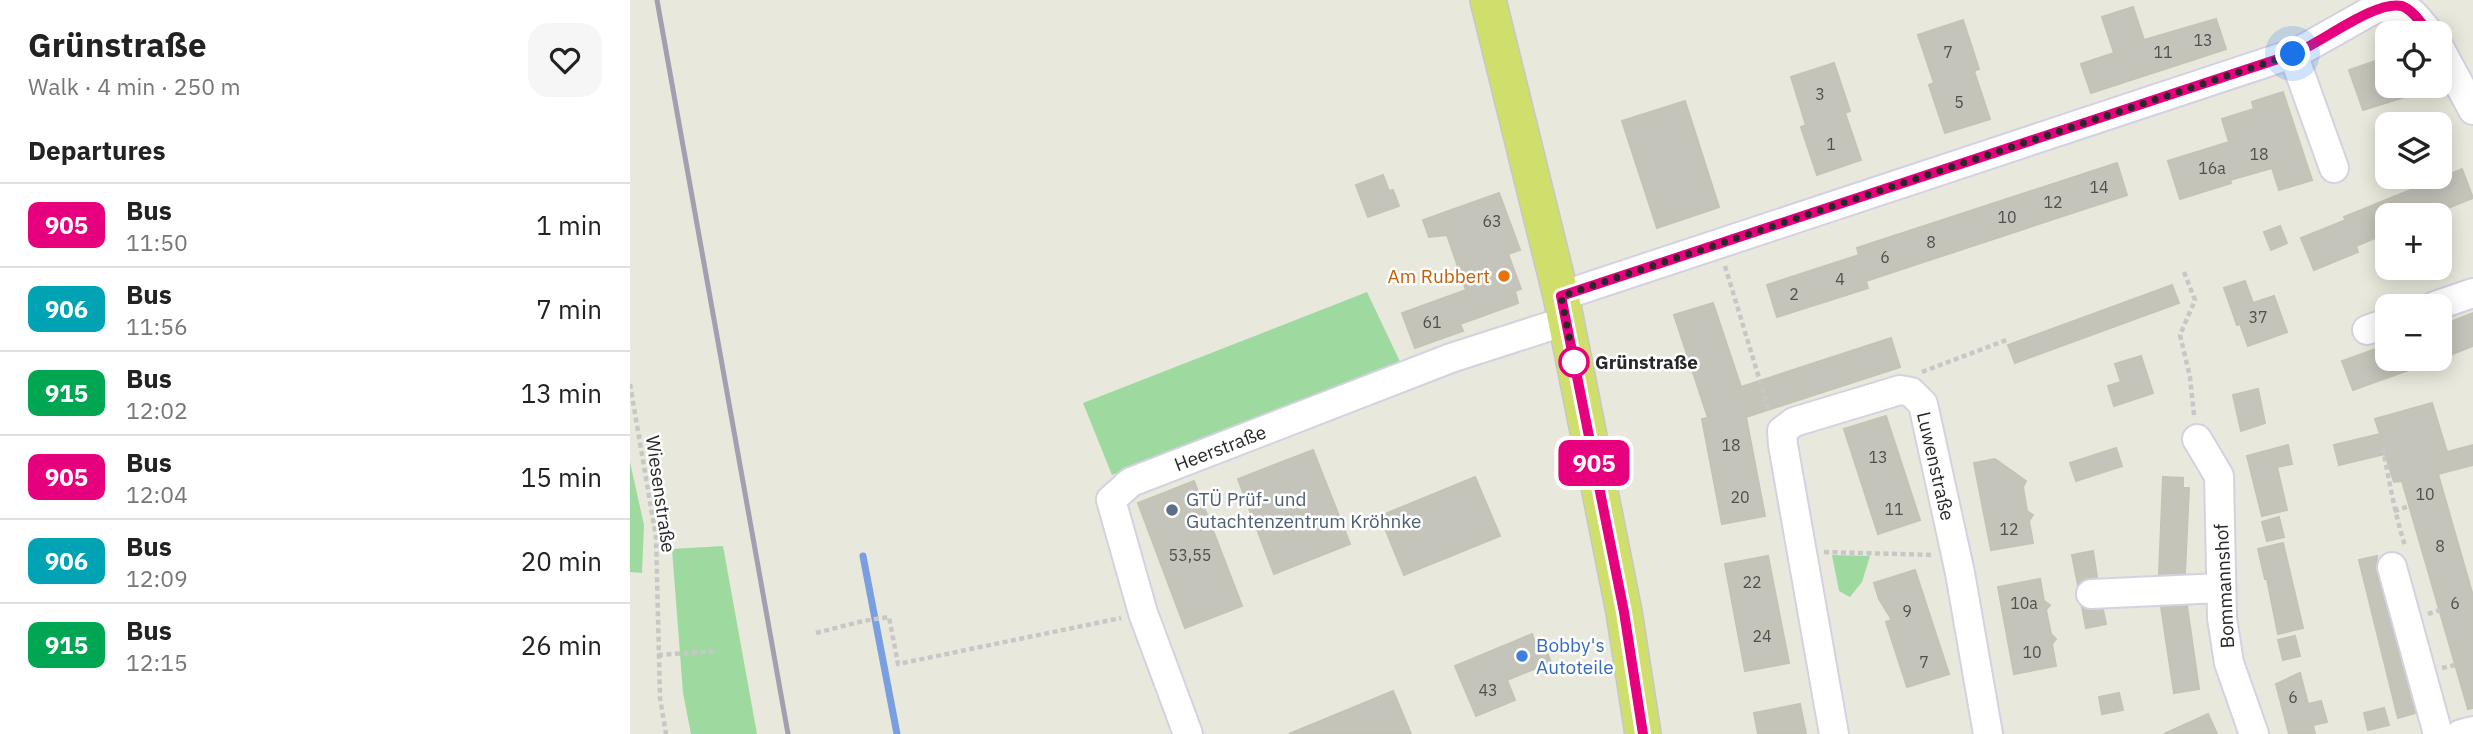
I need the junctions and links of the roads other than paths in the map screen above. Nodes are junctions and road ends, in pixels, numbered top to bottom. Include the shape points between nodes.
1 (1488, 0) edge
2 (2385, 5) edge
3 (2419, 21) edge
4 (2293, 54) junction
5 (2452, 71) edge
6 (2473, 110) edge
7 (2334, 168) dead end
8 (2473, 293) edge
9 (2452, 300) edge
10 (1564, 308) junction
11 (2197, 439) road end
12 (2392, 567) dead end
13 (2221, 588) junction
14 (2091, 594) dead end
15 (2473, 731) edge
16 (1188, 734) edge
17 (1643, 734) edge
18 (1834, 734) edge
19 (1988, 734) edge
20 (2254, 734) edge
21 (2438, 734) edge
22 (2461, 734) edge

1 - 10 main road
2 - 3 street via 2401,6
2 - 4 street
4 - 7 street
4 - 10 street via 1718,245
5 - 6 street
8 - 9 street
10 - 16 street, Heerstraße via 1451,358 1131,482 1111,500 1143,614
10 - 17 main road via 1624,612
11 - 13 street, Bommannshof via 2218,476
12 - 21 street
13 - 14 street
13 - 20 street, Bommannshof via 2229,663
15 - 22 street
18 - 19 street, Luwenstraße via 1782,431 1794,422 1900,390 1911,392 1923,404

